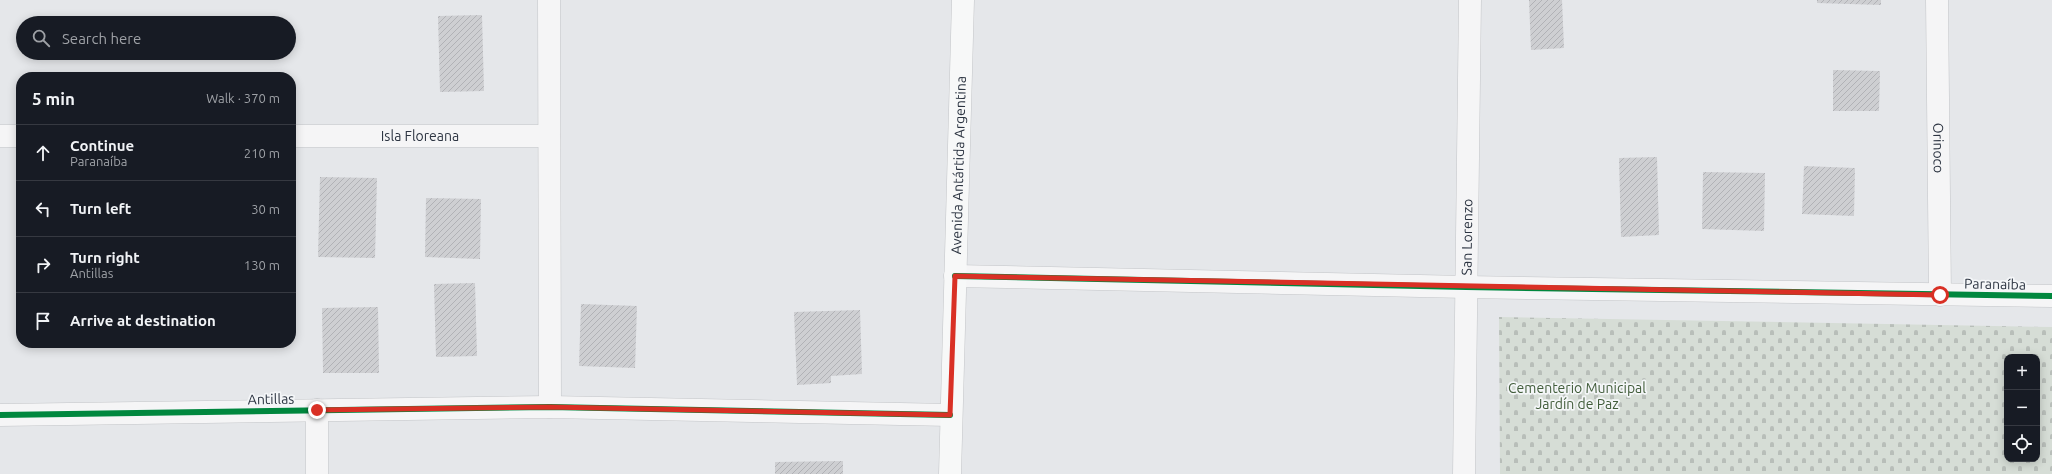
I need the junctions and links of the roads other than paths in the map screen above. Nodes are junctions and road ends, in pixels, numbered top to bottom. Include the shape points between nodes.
1 (549, 0) edge
2 (963, 0) edge
3 (1470, 0) edge
4 (1937, 0) edge
5 (0, 136) edge
6 (16, 136) edge
7 (296, 136) edge
8 (549, 136) junction
9 (955, 276) junction
10 (1466, 287) junction
11 (1940, 295) junction
12 (2052, 296) edge
13 (550, 407) junction
14 (317, 410) junction
15 (0, 415) edge
16 (950, 415) junction
17 (317, 474) edge
18 (950, 474) edge
19 (1464, 474) edge

1 - 8 street
2 - 9 street, Avenida Antártida Argentina
3 - 10 street, San Lorenzo
4 - 11 street, Orinoco
5 - 6 street
7 - 8 street, Isla Floreana
8 - 13 street
9 - 10 street, Paranaíba
9 - 16 street, Avenida Antártida Argentina
10 - 11 street, Paranaíba
10 - 19 street, San Lorenzo
11 - 12 street, Paranaíba
13 - 14 street, Antillas
13 - 16 street, Antillas
14 - 15 street, Antillas
14 - 17 street
16 - 18 street, Avenida Antártida Argentina

